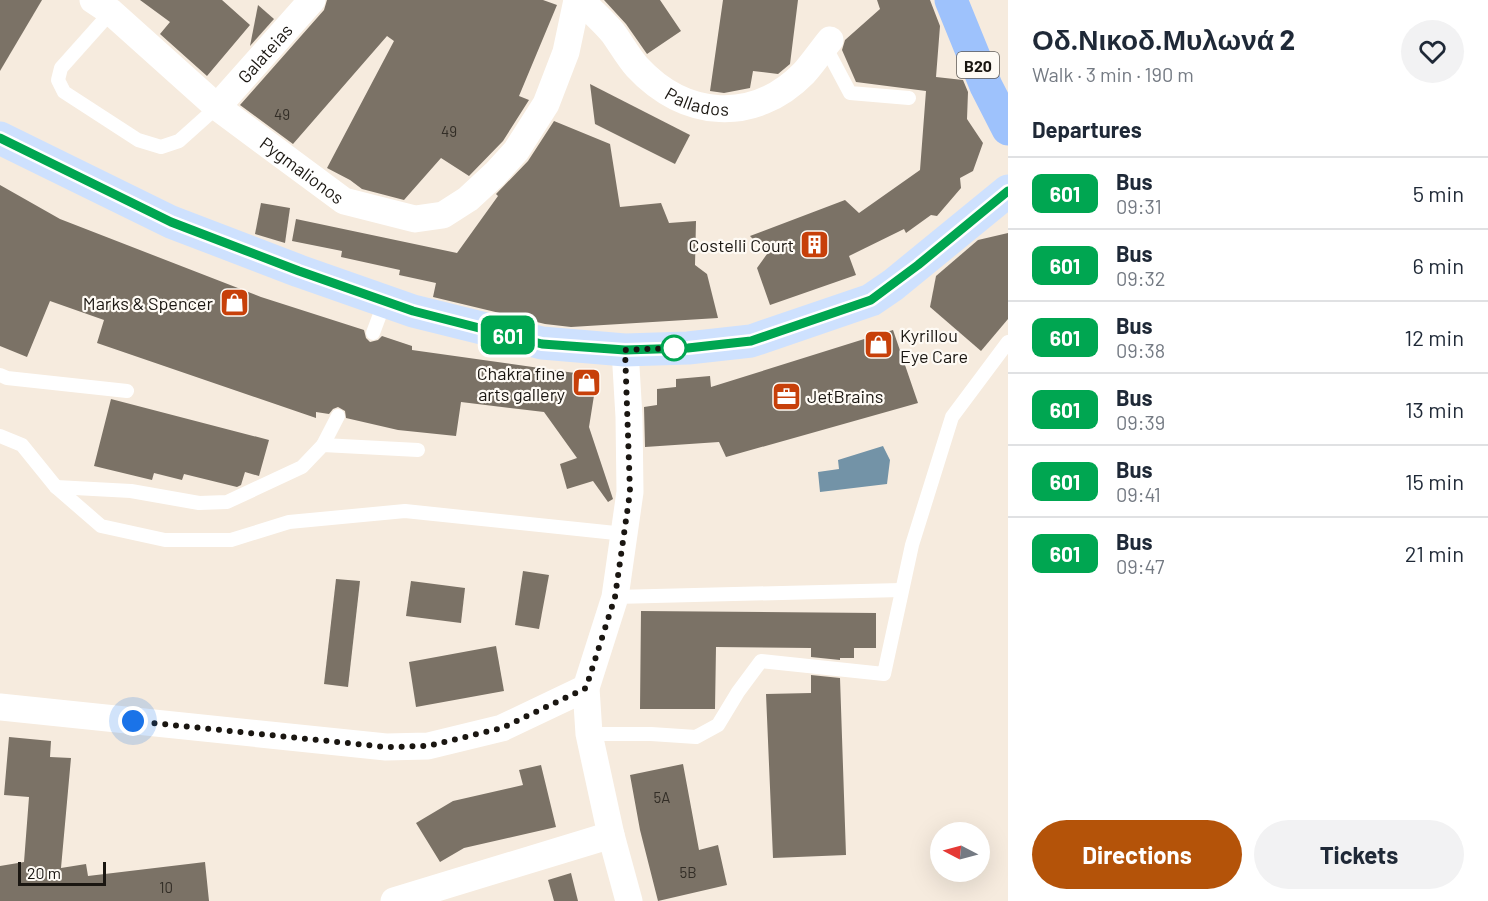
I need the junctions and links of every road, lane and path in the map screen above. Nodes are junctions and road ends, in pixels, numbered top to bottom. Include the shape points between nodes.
1 (312, 0) edge
2 (579, 0) edge
3 (951, 0) edge
4 (102, 6) edge
5 (827, 43) joint
6 (909, 98) dead end
7 (217, 107) junction
8 (1008, 129) edge
9 (0, 138) edge
10 (1008, 191) edge
11 (386, 300) junction
12 (373, 333) dead end
13 (1008, 342) edge
14 (625, 350) junction
15 (0, 375) edge
16 (128, 391) dead end
17 (338, 417) dead end
18 (0, 436) edge
19 (323, 445) junction
20 (418, 450) dead end
21 (56, 487) junction
22 (625, 534) junction
23 (901, 590) junction
24 (615, 597) junction
25 (586, 688) junction
26 (0, 707) edge
27 (589, 734) junction
28 (611, 835) junction
29 (394, 901) edge
30 (629, 901) edge

1 - 7 street, Galateias
2 - 5 street, Pallados via 612,32 637,67 663,90 692,105 722,110 752,106 803,73
2 - 7 street, Pygmalionos via 566,52 546,104 516,151 495,174 443,215 415,219 344,201
3 - 8 main road, B20
4 - 7 street, Pygmalionos
4 - 7 lane via 61,68 58,80 64,92 138,140 161,147 179,141
5 - 6 lane via 850,93
9 - 11 main road via 171,222
10 - 14 main road via 871,300 751,341
11 - 12 lane
11 - 14 main road via 413,311 542,344
13 - 23 lane via 952,417
14 - 22 street via 630,492
15 - 16 lane
17 - 19 lane
18 - 21 lane via 22,445
19 - 20 lane
19 - 21 lane via 302,467 227,502 199,503 131,491
21 - 22 lane via 101,526 165,540 231,540 289,522 405,511
22 - 24 street
23 - 24 lane
23 - 27 lane via 884,674 761,661 718,725 696,737
24 - 25 street
25 - 26 street via 502,728 428,746 386,747
25 - 27 street
27 - 28 street
28 - 29 street
28 - 30 street

